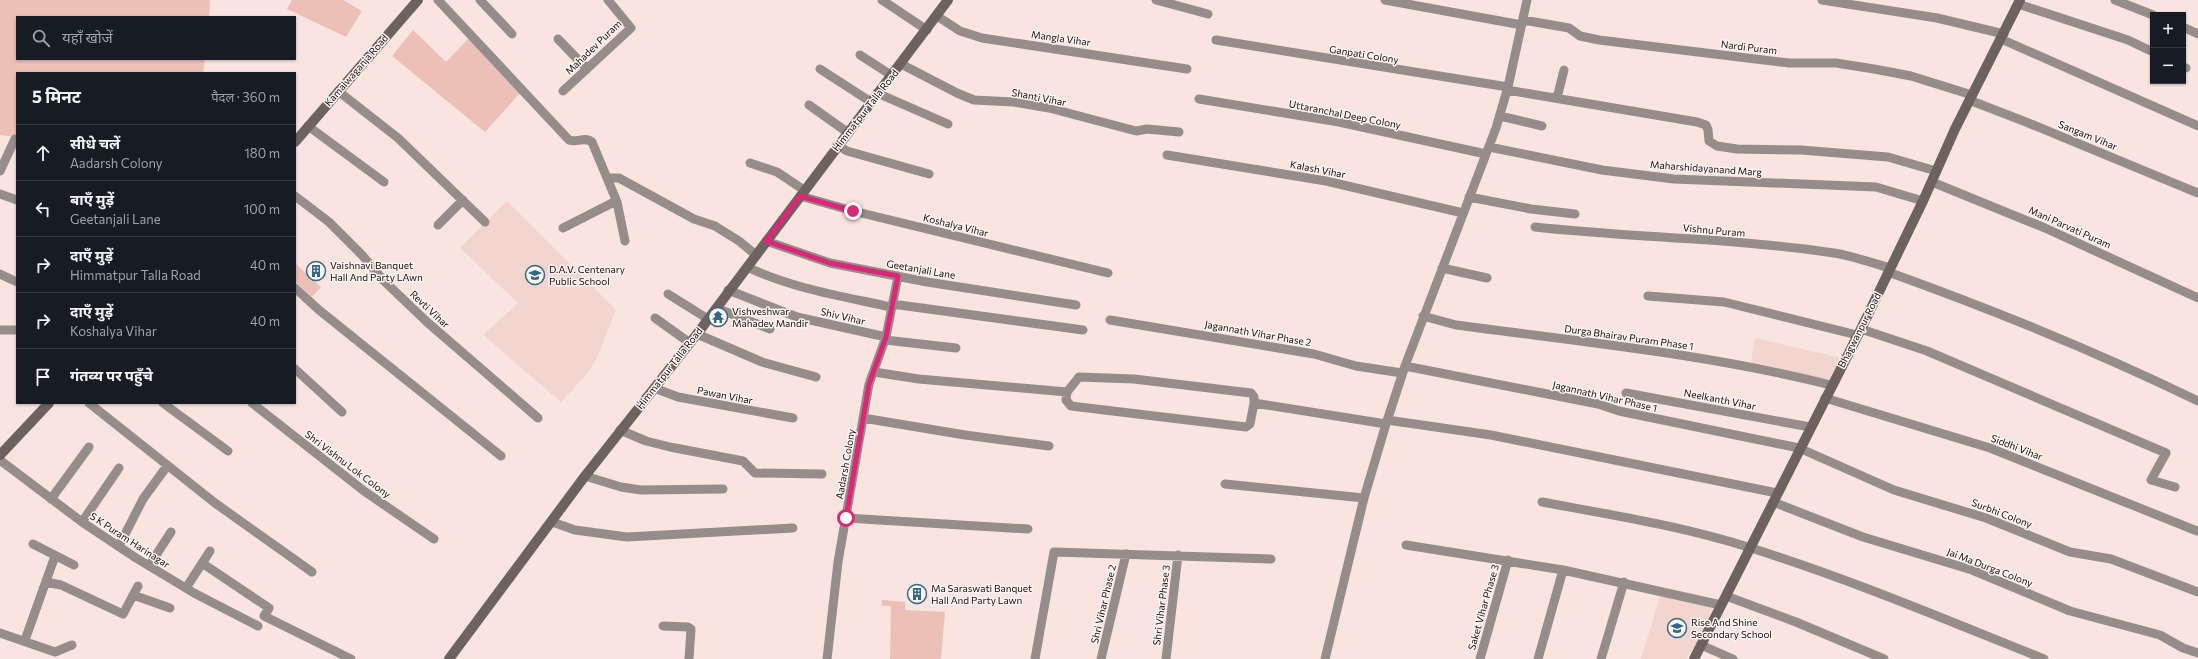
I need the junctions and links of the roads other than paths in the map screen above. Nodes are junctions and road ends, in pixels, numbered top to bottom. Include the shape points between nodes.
1 (418, 0) edge
2 (438, 0) edge
3 (480, 0) edge
4 (608, 0) edge
5 (882, 0) edge
6 (948, 0) edge
7 (1156, 0) edge
8 (1385, 0) edge
9 (1527, 0) edge
10 (1822, 0) edge
11 (2115, 0) edge
12 (2019, 2) edge
13 (1208, 14) dead end
14 (2150, 14) edge
15 (937, 16) junction
16 (1522, 22) junction
17 (2186, 28) edge
18 (927, 30) junction
19 (512, 34) dead end
20 (2198, 34) edge
21 (2003, 37) junction
22 (558, 39) dead end
23 (1216, 40) dead end
24 (2150, 51) edge
25 (860, 55) dead end
26 (901, 64) junction
27 (587, 69) junction
28 (820, 69) dead end
29 (1187, 69) dead end
30 (1564, 70) dead end
31 (891, 75) junction
32 (1508, 88) junction
33 (338, 91) junction
34 (563, 91) dead end
35 (877, 93) junction
36 (1199, 98) dead end
37 (1557, 98) junction
38 (1971, 98) junction
39 (870, 102) junction
40 (809, 105) dead end
41 (1500, 116) junction
42 (948, 124) dead end
43 (308, 126) junction
44 (1542, 126) dead end
45 (2198, 126) edge
46 (847, 132) junction
47 (1179, 132) dead end
48 (15, 140) dead end
49 (296, 141) edge
50 (837, 145) junction
51 (1488, 150) junction
52 (1167, 155) dead end
53 (750, 163) dead end
54 (0, 171) edge
55 (1936, 171) junction
56 (929, 174) dead end
57 (612, 178) junction
58 (384, 182) dead end
59 (1932, 182) junction
60 (802, 193) junction
61 (2198, 193) edge
62 (0, 194) edge
63 (296, 197) edge
64 (1469, 197) junction
65 (16, 200) edge
66 (463, 200) junction
67 (616, 200) junction
68 (1923, 201) junction
69 (1463, 213) junction
70 (1575, 214) dead end
71 (485, 222) dead end
72 (438, 225) dead end
73 (1535, 227) dead end
74 (563, 228) dead end
75 (625, 241) dead end
76 (766, 241) junction
77 (756, 255) junction
78 (747, 267) junction
79 (1442, 268) junction
80 (1889, 270) junction
81 (1108, 273) dead end
82 (0, 274) edge
83 (898, 276) junction
84 (1487, 278) dead end
85 (16, 282) edge
86 (296, 289) edge
87 (728, 290) junction
88 (668, 294) dead end
89 (1648, 296) dead end
90 (2198, 298) edge
91 (1076, 305) dead end
92 (891, 306) junction
93 (716, 308) junction
94 (1423, 316) junction
95 (655, 318) dead end
96 (708, 319) junction
97 (1110, 320) dead end
98 (770, 329) dead end
99 (0, 330) edge
100 (16, 330) edge
101 (1083, 330) dead end
102 (1859, 332) junction
103 (697, 334) junction
104 (885, 338) junction
105 (690, 343) junction
106 (956, 348) dead end
107 (296, 369) edge
108 (1403, 370) junction
109 (874, 372) junction
110 (816, 376) dead end
111 (1831, 385) junction
112 (654, 388) junction
113 (1067, 392) junction
114 (1626, 392) dead end
115 (1825, 398) junction
116 (2198, 401) edge
117 (1254, 403) junction
118 (48, 404) edge
119 (90, 404) edge
120 (164, 404) edge
121 (253, 404) edge
122 (342, 412) dead end
123 (538, 418) dead end
124 (793, 418) dead end
125 (864, 418) junction
126 (1387, 422) junction
127 (1810, 427) junction
128 (620, 430) junction
129 (1049, 446) dead end
130 (89, 447) dead end
131 (1799, 448) junction
132 (228, 451) dead end
133 (0, 456) edge
134 (501, 456) dead end
135 (0, 460) edge
136 (167, 466) junction
137 (119, 468) dead end
138 (822, 474) dead end
139 (585, 476) junction
140 (1225, 484) dead end
141 (2175, 487) dead end
142 (723, 489) dead end
143 (1364, 498) junction
144 (1775, 498) junction
145 (51, 499) junction
146 (1542, 502) dead end
147 (846, 518) junction
148 (82, 522) junction
149 (552, 522) junction
150 (793, 528) dead end
151 (1028, 529) dead end
152 (2197, 531) dead end
153 (171, 532) dead end
154 (434, 540) dead end
155 (33, 544) dead end
156 (1406, 545) dead end
157 (119, 546) junction
158 (1751, 548) junction
159 (210, 551) dead end
160 (1126, 554) junction
161 (1178, 554) junction
162 (55, 556) junction
163 (1271, 559) dead end
164 (1508, 560) junction
165 (202, 563) junction
166 (74, 565) dead end
167 (149, 566) junction
168 (1562, 570) junction
169 (312, 572) dead end
170 (46, 582) junction
171 (1624, 582) junction
172 (138, 586) dead end
173 (186, 588) junction
174 (2198, 592) edge
175 (133, 595) junction
176 (1724, 600) junction
177 (170, 608) dead end
178 (258, 626) dead end
179 (663, 626) dead end
180 (0, 632) edge
181 (25, 640) junction
182 (72, 645) dead end
183 (1701, 645) junction
184 (2198, 653) edge
185 (351, 659) edge
186 (449, 659) edge
187 (689, 659) edge
188 (827, 659) edge
189 (1035, 659) edge
190 (1101, 659) edge
191 (1166, 659) edge
192 (1325, 659) edge
193 (1480, 659) edge
194 (1538, 659) edge
195 (1601, 659) edge
196 (1694, 659) edge
197 (1732, 659) edge
198 (1884, 659) edge
199 (2044, 659) edge

1 - 33 street, Kamalwaganja Road
2 - 57 street via 569,140 587,139 592,142
3 - 19 street
4 - 27 street, Mahadev Puram via 631,28
5 - 18 street
6 - 15 street, Himmatpur Talla Road
7 - 13 street
8 - 16 street, Nardi Puram
9 - 16 street
10 - 21 street via 1930,17
11 - 14 street
12 - 21 street, Bhagwanpur Road
12 - 24 street via 2128,40
15 - 18 street, Himmatpur Talla Road
15 - 29 street, Mangla Vihar via 960,31 982,38
16 - 32 street
16 - 38 street, Nardi Puram via 1569,28 1580,36 1599,40 1789,63 1836,63 1874,69 1911,76
17 - 20 street
18 - 26 street, Himmatpur Talla Road
21 - 38 street, Bhagwanpur Road
21 - 45 street
22 - 27 street
23 - 32 street, Ganpati Colony
25 - 31 street
26 - 31 street, Himmatpur Talla Road
26 - 47 street, Shanti Vihar via 974,100 1014,102 1049,108 1136,132 1147,129
27 - 34 street, Mahadev Puram
28 - 39 street
30 - 37 street
31 - 35 street, Himmatpur Talla Road
32 - 37 street, Ganpati Colony
32 - 41 street
33 - 43 street, Kamalwaganja Road
33 - 66 street via 398,138
35 - 39 street, Himmatpur Talla Road
35 - 42 street
36 - 51 street, Uttaranchal Deep Colony
37 - 55 street, Ganpati Colony via 1697,122 1706,125 1709,141 1717,146 1888,157
38 - 55 street, Bhagwanpur Road
38 - 61 street, Sangam Vihar
39 - 46 street, Himmatpur Talla Road
40 - 46 street
41 - 44 street
41 - 51 street
43 - 49 street, Kamalwaganja Road
43 - 58 street
46 - 50 street, Himmatpur Talla Road
48 - 54 street
50 - 56 street via 847,151
50 - 60 street, Himmatpur Talla Road
51 - 64 street
51 - 68 street, Maharshidayanand Marg via 1585,168 1674,179 1876,187
52 - 69 street, Kalash Vihar via 1326,181
53 - 60 street, Koshalya Vihar via 777,172
55 - 59 street, Bhagwanpur Road
57 - 67 street
57 - 77 street via 715,226
59 - 68 street, Bhagwanpur Road
59 - 90 street, Mani Parvati Puram via 2045,228
60 - 76 street, Himmatpur Talla Road
60 - 81 street, Koshalya Vihar via 853,211
62 - 65 street
63 - 123 street, Revti Vihar via 329,222 384,281 427,322
64 - 69 street
64 - 70 street via 1531,209
66 - 71 street
66 - 72 street
67 - 74 street
67 - 75 street
68 - 80 street, Bhagwanpur Road
69 - 79 street
73 - 80 street, Vishnu Puram via 1835,253
76 - 77 street, Himmatpur Talla Road
76 - 83 street, Geetanjali Lane via 830,263
77 - 78 street, Himmatpur Talla Road
78 - 87 street, Himmatpur Talla Road
78 - 92 street via 805,289
79 - 84 street
79 - 94 street
80 - 102 street, Bhagwanpur Road
80 - 116 street, Vishnu Puram via 2126,366
82 - 85 street
83 - 91 street, Geetanjali Lane
83 - 92 street, Aadarsh Colony
86 - 134 street
87 - 93 street, Himmatpur Talla Road
87 - 104 street, Shiv Vihar via 797,317
88 - 96 street
89 - 102 street via 1724,302
92 - 101 street
92 - 104 street, Aadarsh Colony
93 - 96 street, Himmatpur Talla Road
93 - 98 street
94 - 108 street
94 - 111 street, Durga Bhairav Puram Phase 1 via 1456,325 1687,355 1769,370
95 - 105 street
96 - 103 street, Himmatpur Talla Road
97 - 108 street, Jagannath Vihar Phase 2 via 1284,349 1356,366
99 - 100 street
102 - 111 street, Bhagwanpur Road
102 - 141 street via 1927,351 2166,453 2152,480
103 - 105 street, Himmatpur Talla Road
103 - 110 street via 762,362
104 - 106 street, Shiv Vihar
104 - 109 street, Aadarsh Colony
105 - 112 street, Himmatpur Talla Road
107 - 122 street
108 - 126 street
108 - 131 street, Jagannath Vihar Phase 1 via 1590,403
109 - 113 street via 919,379
109 - 125 street, Aadarsh Colony via 869,384
111 - 115 street, Bhagwanpur Road
112 - 124 street, Pawan Vihar via 678,397
112 - 128 street, Himmatpur Talla Road
113 - 117 street via 1074,380 1084,376 1134,379 1251,393
113 - 117 street via 1066,400 1071,406 1246,427 1250,424
114 - 127 street, Neelkanth Vihar
115 - 127 street, Bhagwanpur Road
115 - 152 street, Siddhi Vihar via 1990,448
117 - 126 street, Jai Ma Durga Colony
118 - 133 street
119 - 136 street
120 - 132 street
121 - 154 street, Shri Vishnu Lok Colony via 364,491
125 - 129 street
125 - 147 street, Aadarsh Colony
126 - 143 street
126 - 144 street, Jai Ma Durga Colony via 1491,435
127 - 131 street, Bhagwanpur Road
128 - 138 street via 664,445 743,461 755,473
128 - 139 street, Himmatpur Talla Road
130 - 145 street
131 - 144 street, Bhagwanpur Road
131 - 174 street, Surbhi Colony via 1894,490 1986,518 2070,552 2111,559
135 - 145 street, S K Puram Harinagar
136 - 157 street via 143,499
136 - 169 street via 215,504
137 - 148 street
139 - 142 street via 621,487 642,490
139 - 149 street, Himmatpur Talla Road
140 - 143 street
143 - 192 street
144 - 158 street, Bhagwanpur Road
144 - 184 street, Jai Ma Durga Colony via 1863,537 1972,570 2070,611 2160,634 2183,648
145 - 148 street, S K Puram Harinagar
146 - 158 street via 1666,525
147 - 151 street
147 - 188 street, Aadarsh Colony via 831,611
148 - 157 street, S K Puram Harinagar
149 - 150 street via 575,530 628,536
149 - 186 street, Himmatpur Talla Road
153 - 167 street
155 - 162 street
156 - 164 street
157 - 167 street, S K Puram Harinagar
158 - 176 street, Bhagwanpur Road
158 - 199 street via 1842,579
159 - 165 street
160 - 161 street
160 - 189 street via 1054,552
160 - 190 street, Shri Vihar Phase 2
161 - 163 street
161 - 191 street, Shri Vihar Phase 3
162 - 166 street
162 - 170 street
164 - 168 street
164 - 193 street, Saket Vihar Phase 3
165 - 173 street
165 - 185 street via 269,608 264,616
167 - 173 street, S K Puram Harinagar
168 - 171 street
168 - 194 street
170 - 175 street via 61,585 123,614
170 - 181 street
171 - 176 street
171 - 195 street
172 - 175 street
173 - 178 street, S K Puram Harinagar
175 - 177 street
176 - 183 street, Bhagwanpur Road
176 - 198 street via 1796,622
179 - 187 street via 691,629
180 - 181 street
181 - 182 street via 55,652
183 - 196 street, Bhagwanpur Road
183 - 197 street

